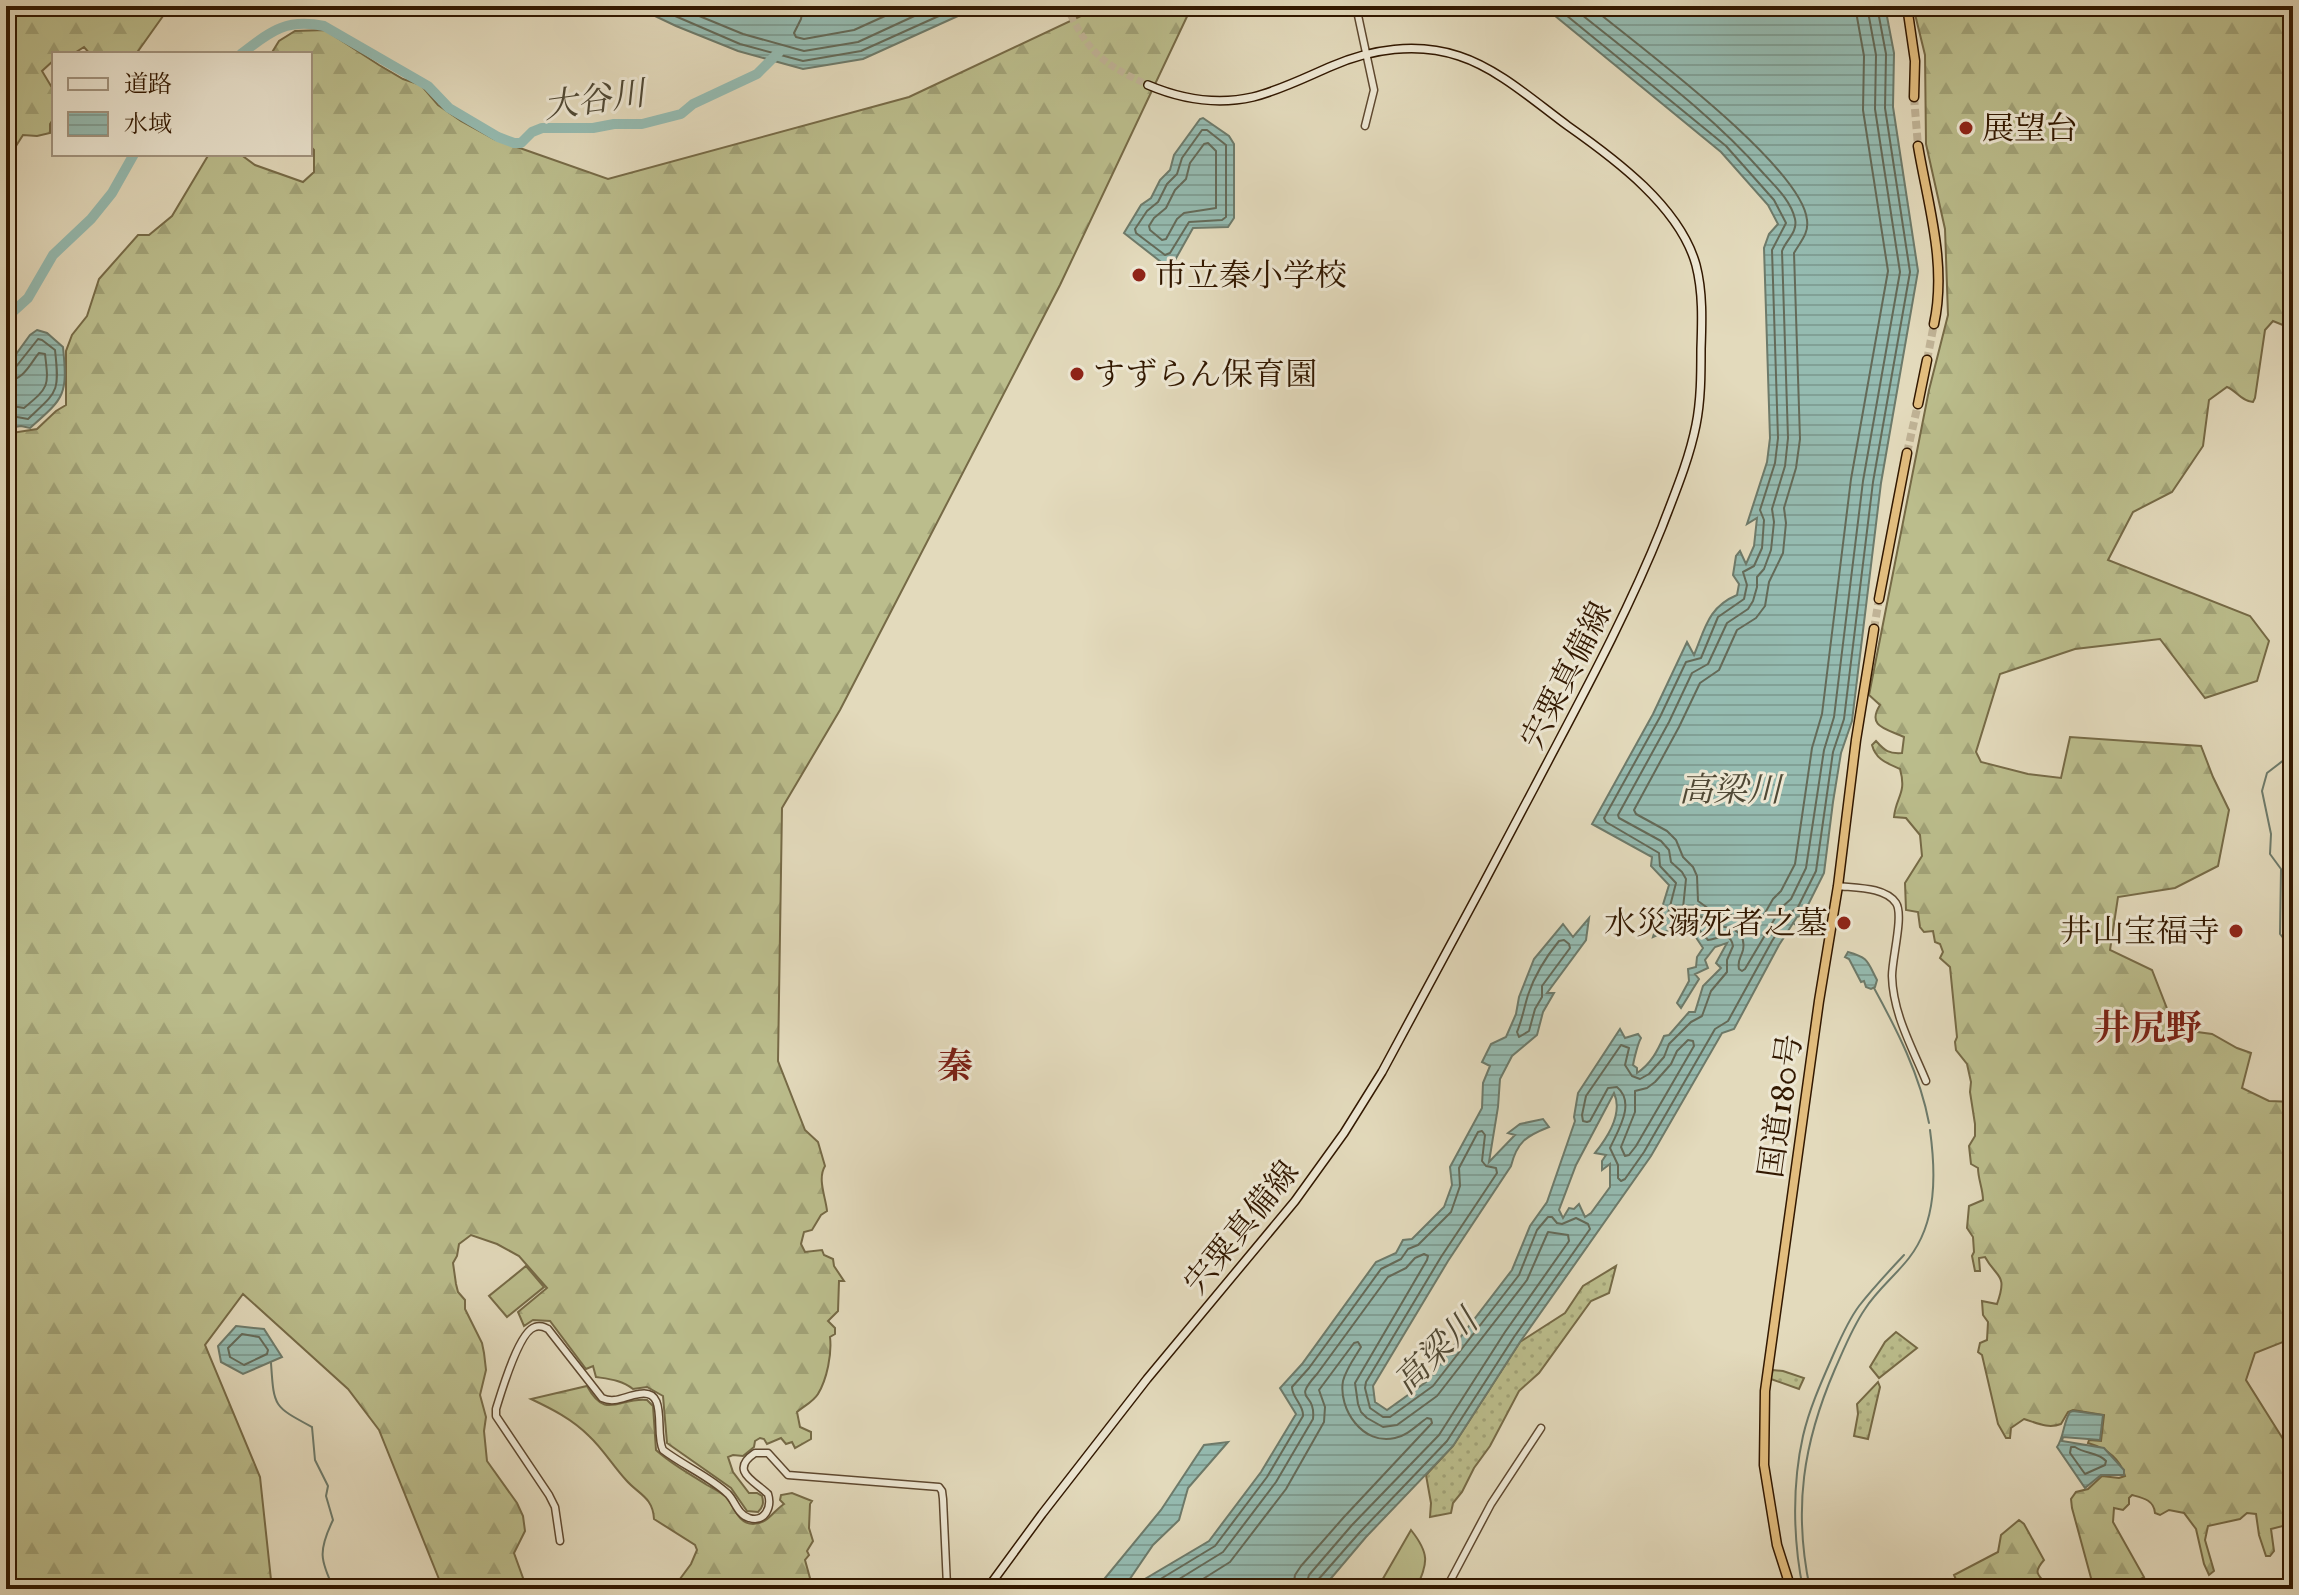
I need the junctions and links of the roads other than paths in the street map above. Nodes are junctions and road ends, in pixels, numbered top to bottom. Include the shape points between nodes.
1 (1356, 6) edge
2 (1907, 6) edge
3 (1367, 54) junction
4 (1148, 85) tunnel mouth
5 (1914, 97) tunnel mouth
6 (1365, 126) dead end
7 (1918, 146) tunnel mouth
8 (1934, 324) tunnel mouth
9 (1927, 360) tunnel mouth
10 (1918, 404) tunnel mouth
11 (1907, 453) tunnel mouth
12 (1879, 596) tunnel mouth
13 (1874, 629) tunnel mouth
14 (1838, 886) junction
15 (1926, 1081) dead end
16 (1541, 1428) dead end
17 (560, 1541) dead end
18 (947, 1586) dead end
19 (987, 1589) edge
20 (1446, 1589) edge
21 (1791, 1589) edge

1 - 3 street
2 - 5 highway
3 - 4 main road, 宍粟真備線 via 1272,92 1236,100 1179,96
3 - 6 street via 1374,90
3 - 19 main road, 宍粟真備線 via 1398,49 1461,56 1502,78 1593,144 1665,209 1691,250 1703,313 1694,435 1612,641 1367,1096 1295,1201 1147,1379
7 - 8 highway via 1938,255
9 - 10 highway
11 - 12 highway
13 - 14 highway, 国道180号
14 - 15 street via 1872,890 1898,907 1892,962 1895,1002
14 - 21 highway, 国道180号 via 1765,1391 1764,1465
16 - 20 street via 1491,1504
17 - 18 street via 549,1495 496,1416 519,1348 535,1327 548,1329 606,1400 641,1393 655,1398 663,1450 730,1496 748,1518 763,1516 770,1504 768,1494 745,1474 746,1462 755,1453 768,1453 788,1475 939,1487

